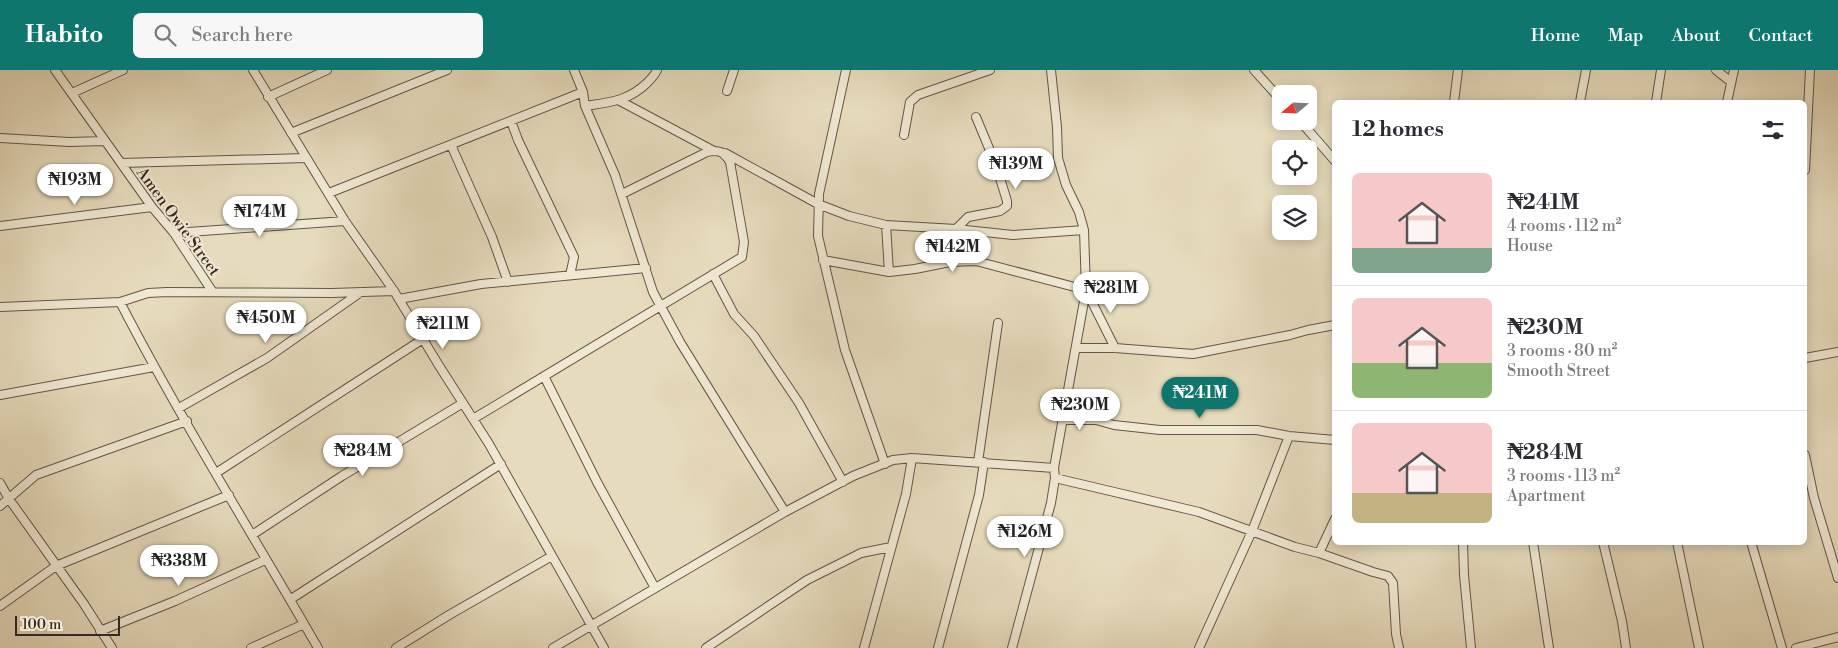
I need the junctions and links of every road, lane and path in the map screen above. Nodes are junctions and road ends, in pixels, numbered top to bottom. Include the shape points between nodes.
1 (55, 70) edge
2 (123, 70) edge
3 (253, 70) edge
4 (327, 70) edge
5 (448, 70) edge
6 (574, 70) edge
7 (657, 70) edge
8 (734, 70) edge
9 (846, 70) edge
10 (990, 70) edge
11 (1051, 70) edge
12 (1254, 70) edge
13 (1458, 70) edge
14 (1586, 70) edge
15 (1661, 70) edge
16 (1716, 70) edge
17 (1734, 70) edge
18 (1810, 70) edge
19 (1730, 82) junction
20 (1272, 90) edge
21 (727, 91) dead end
22 (583, 92) junction
23 (72, 93) junction
24 (268, 97) junction
25 (1454, 100) edge
26 (1580, 100) edge
27 (1656, 100) edge
28 (1727, 100) edge
29 (620, 101) junction
30 (585, 106) junction
31 (976, 118) dead end
32 (511, 121) junction
33 (1308, 130) edge
34 (1807, 130) edge
35 (291, 133) junction
36 (904, 135) dead end
37 (0, 138) edge
38 (105, 141) junction
39 (451, 145) junction
40 (714, 151) junction
41 (725, 154) junction
42 (305, 158) junction
43 (1332, 158) edge
44 (121, 163) junction
45 (329, 193) junction
46 (622, 194) junction
47 (818, 204) junction
48 (152, 207) junction
49 (345, 221) junction
50 (886, 225) junction
51 (0, 226) edge
52 (956, 229) junction
53 (1084, 230) junction
54 (174, 233) junction
55 (823, 260) junction
56 (646, 268) junction
57 (889, 272) junction
58 (713, 274) junction
59 (570, 275) junction
60 (508, 282) junction
61 (1086, 290) junction
62 (212, 291) junction
63 (394, 291) junction
64 (361, 292) junction
65 (399, 299) junction
66 (120, 302) junction
67 (660, 305) junction
68 (0, 307) edge
69 (998, 323) dead end
70 (1332, 326) edge
71 (423, 339) junction
72 (1076, 348) junction
73 (1115, 348) junction
74 (1838, 352) edge
75 (1807, 358) edge
76 (154, 367) junction
77 (544, 376) junction
78 (0, 395) edge
79 (1066, 398) junction
80 (463, 403) junction
81 (179, 408) junction
82 (473, 419) junction
83 (1062, 420) junction
84 (1096, 420) junction
85 (187, 421) junction
86 (1289, 436) junction
87 (1332, 440) edge
88 (912, 458) junction
89 (981, 462) junction
90 (501, 464) junction
91 (885, 464) junction
92 (1807, 464) edge
93 (1054, 468) junction
94 (216, 473) junction
95 (1055, 478) junction
96 (0, 482) edge
97 (843, 482) junction
98 (229, 494) junction
99 (9, 499) junction
100 (0, 506) edge
101 (784, 512) junction
102 (1332, 525) edge
103 (1252, 531) junction
104 (252, 535) junction
105 (1463, 545) edge
106 (1533, 545) edge
107 (1604, 545) edge
108 (1678, 545) edge
109 (1752, 545) edge
110 (891, 547) junction
111 (1319, 552) junction
112 (552, 556) junction
113 (265, 560) junction
114 (56, 566) junction
115 (1838, 578) edge
116 (655, 588) junction
117 (291, 599) junction
118 (0, 606) edge
119 (304, 624) junction
120 (591, 626) junction
121 (100, 630) junction
122 (1838, 637) edge
123 (107, 646) edge
124 (251, 648) edge
125 (318, 648) edge
126 (396, 648) edge
127 (553, 648) edge
128 (604, 648) edge
129 (706, 648) edge
130 (864, 648) edge
131 (938, 648) edge
132 (1012, 648) edge
133 (1199, 648) edge
134 (1399, 648) edge
135 (1471, 648) edge
136 (1549, 648) edge
137 (1626, 648) edge
138 (1699, 648) edge
139 (1782, 648) edge
140 (1796, 648) edge

1 - 23 street, Amen Owie Street
2 - 23 street
3 - 24 street
4 - 24 street
5 - 35 street
6 - 22 street
7 - 29 street via 638,91
8 - 21 street
9 - 47 street
10 - 36 street via 918,94 910,102
11 - 53 street via 1058,158
12 - 20 street
13 - 25 street
14 - 26 street
15 - 27 street
16 - 19 street
17 - 19 street
18 - 34 street
19 - 28 street
22 - 30 street
22 - 32 street
23 - 38 street, Amen Owie Street
24 - 35 street
29 - 30 street
29 - 40 street
30 - 46 street
31 - 52 street via 996,165 1007,206 1000,211 968,217
32 - 39 street
32 - 59 street via 574,258
33 - 43 street
35 - 42 street
37 - 38 street
38 - 44 street, Amen Owie Street
39 - 45 street
39 - 60 street via 492,236
40 - 41 street
40 - 46 street
41 - 47 street
41 - 58 street via 730,162 744,242 742,257
42 - 44 street
42 - 45 street
44 - 48 street, Amen Owie Street
45 - 49 street
46 - 56 street
47 - 50 street
47 - 55 street via 818,236
48 - 51 street
48 - 54 street, Amen Owie Street
49 - 54 street
49 - 63 street
50 - 52 street
50 - 57 street
52 - 53 street via 1013,235
53 - 61 street
54 - 62 street, Amen Owie Street
55 - 57 street
55 - 91 street via 845,350
56 - 59 street
56 - 67 street
57 - 61 street via 970,261
58 - 67 street
58 - 97 street via 734,314 754,336 799,403
59 - 60 street
60 - 65 street
61 - 72 street
61 - 73 street
62 - 64 street
62 - 66 street via 148,293
63 - 64 street
63 - 65 street
64 - 81 street via 267,358
65 - 71 street
66 - 68 street
66 - 76 street
67 - 77 street
67 - 101 street
69 - 89 street
70 - 73 street via 1193,354
71 - 80 street
71 - 94 street
72 - 73 street
72 - 79 street
74 - 75 street
76 - 78 street
76 - 81 street
77 - 82 street
77 - 116 street
79 - 83 street
79 - 84 street
80 - 82 street
80 - 104 street
81 - 85 street
82 - 90 street
83 - 84 street
83 - 93 street
84 - 86 street via 1160,430 1257,430
85 - 94 street
85 - 99 street via 36,475
86 - 87 street
86 - 103 street
88 - 89 street
88 - 91 street
88 - 110 street
89 - 93 street
89 - 131 street via 978,495
90 - 112 street
90 - 117 street
91 - 97 street
92 - 115 street
93 - 95 street
94 - 98 street
95 - 103 street via 1199,512
95 - 132 street
96 - 99 street
97 - 101 street
98 - 104 street
98 - 114 street
99 - 100 street
99 - 114 street
101 - 116 street
102 - 111 street
103 - 111 street
103 - 133 street
104 - 113 street
105 - 135 street
106 - 136 street
107 - 137 street
108 - 138 street
109 - 139 street
110 - 129 street via 861,553 807,580
110 - 130 street
111 - 134 street via 1388,576 1393,583
112 - 120 street
112 - 126 street
113 - 117 street
113 - 121 street via 175,601
114 - 118 street
114 - 121 street
116 - 120 street
117 - 119 street
119 - 124 street
119 - 125 street
120 - 127 street
120 - 128 street
121 - 123 street
122 - 140 street

